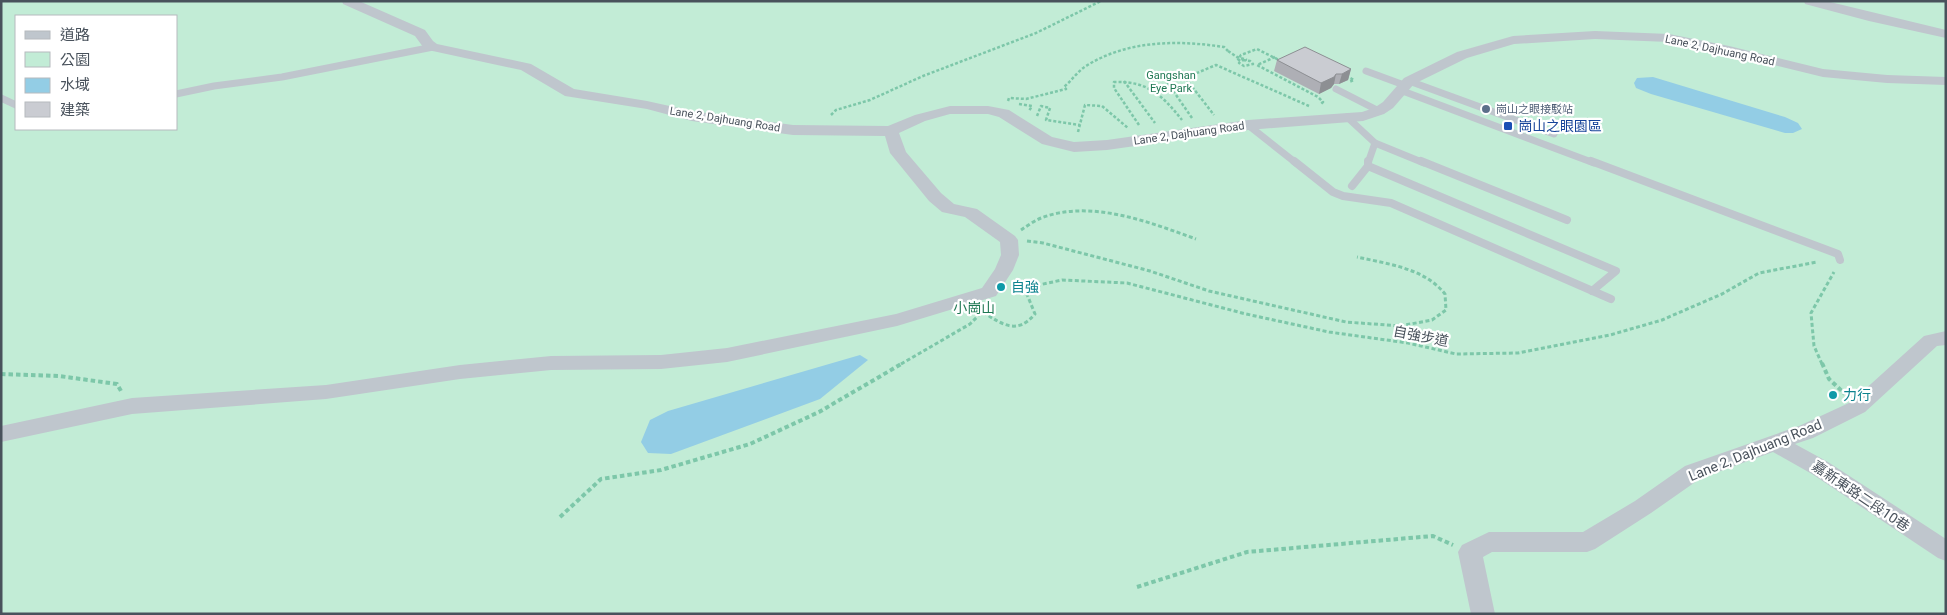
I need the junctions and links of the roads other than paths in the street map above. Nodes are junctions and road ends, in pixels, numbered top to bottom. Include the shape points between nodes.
1 (348, 1) edge
2 (1810, 1) edge
3 (1946, 34) edge
4 (433, 47) junction
5 (1366, 71) dead end
6 (1946, 81) edge
7 (1402, 87) junction
8 (1336, 89) edge
9 (178, 94) edge
10 (1, 98) edge
11 (15, 105) edge
12 (1379, 111) junction
13 (1346, 117) junction
14 (1248, 124) junction
15 (891, 131) junction
16 (1554, 134) dead end
17 (1376, 143) junction
18 (1368, 166) junction
19 (1352, 186) dead end
20 (1567, 220) dead end
21 (1840, 260) road end
22 (1592, 291) junction
23 (1611, 299) dead end
24 (1946, 338) edge
25 (1, 434) edge
26 (1775, 443) junction
27 (1946, 551) edge
28 (1483, 614) edge

1 - 4 street via 420,33
2 - 3 street
4 - 9 lane
4 - 15 street, Lane 2, Dajhuang Road via 526,67 570,93 692,116 816,130
5 - 7 lane
6 - 7 street, Lane 2, Dajhuang Road via 1823,73 1669,38 1595,35 1513,40 1462,55
7 - 12 street, Lane 2, Dajhuang Road via 1388,106
7 - 16 lane
7 - 21 lane
8 - 12 lane
10 - 11 lane
12 - 13 street, Lane 2, Dajhuang Road
13 - 14 street, Lane 2, Dajhuang Road
13 - 17 lane
14 - 15 street, Lane 2, Dajhuang Road via 1074,147 1046,141 1004,113 950,110 920,118
14 - 22 lane via 1333,192 1391,203
15 - 25 street via 898,153 935,197 948,208 971,213 1009,240 1010,255 989,292 898,320 727,354 661,362 551,363 460,372 326,392 132,406
17 - 18 lane
17 - 20 lane
18 - 19 lane
18 - 22 lane via 1616,271
22 - 23 lane
24 - 26 street, Lane 2, Dajhuang Road via 1932,341 1858,407
26 - 27 street, 嘉新東路二段10巷 via 1820,468
26 - 28 street, Lane 2, Dajhuang Road via 1693,472 1587,542 1489,542 1470,552

